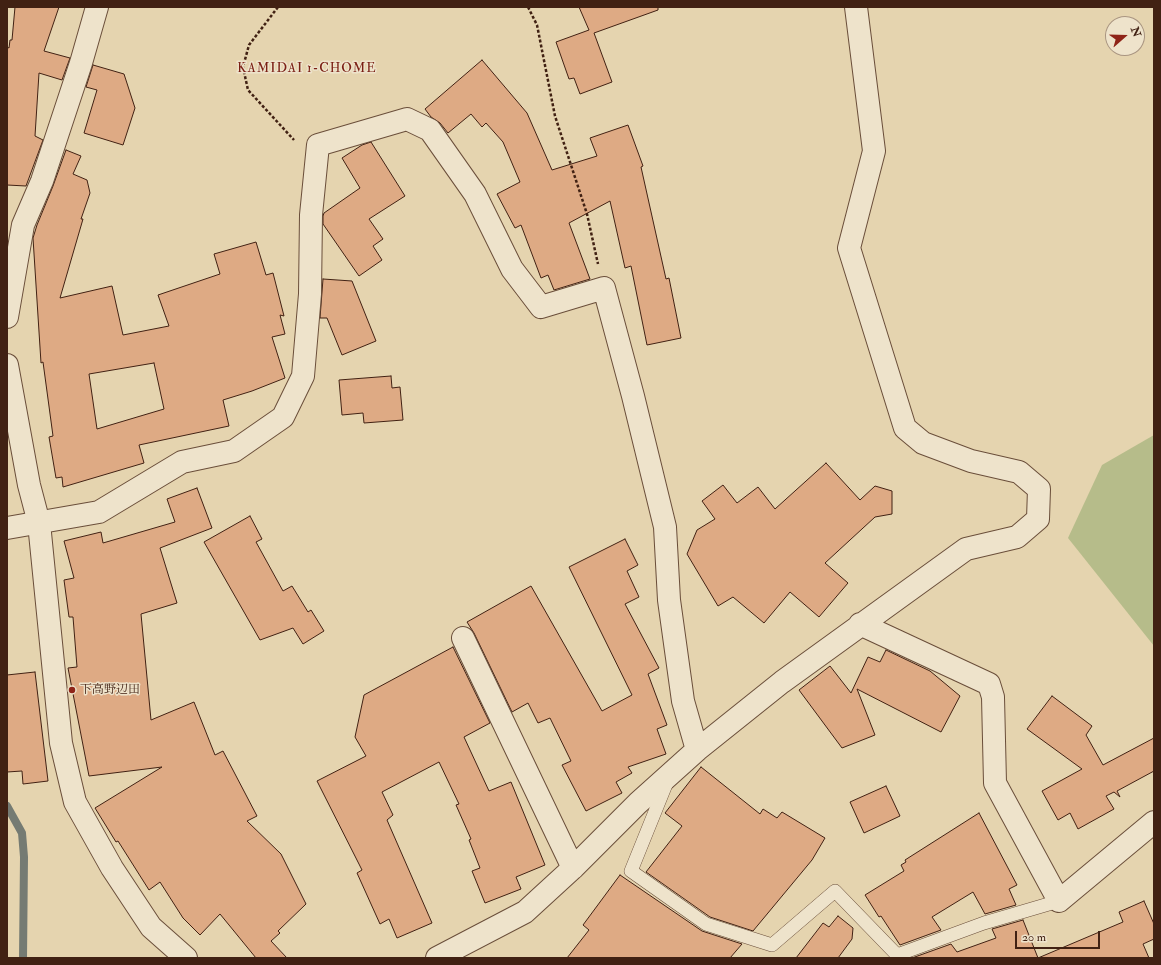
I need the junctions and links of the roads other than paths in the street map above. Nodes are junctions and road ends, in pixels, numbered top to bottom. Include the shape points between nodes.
1 (97, 7) edge
2 (856, 7) edge
3 (7, 317) edge
4 (7, 365) edge
5 (39, 523) junction
6 (7, 528) edge
7 (860, 624) junction
8 (463, 638) dead end
9 (697, 750) junction
10 (670, 775) junction
11 (1154, 822) edge
12 (573, 868) junction
13 (1059, 900) junction
14 (186, 958) edge
15 (437, 958) edge

1 - 3 street via 42,181 23,225
2 - 7 street via 874,151 849,248 905,428 922,443 971,461 1019,472 1039,489 1038,519 1017,537 966,549
4 - 5 street
5 - 6 street
5 - 9 street via 99,512 182,462 234,451 283,417 303,376 310,294 311,215 318,145 407,118 430,130 475,194 512,269 540,307 604,288 665,527 669,600 683,701
5 - 14 street via 61,742 74,802 112,868 151,927
7 - 9 street
7 - 13 street via 989,684 993,697 996,783
8 - 12 street
9 - 10 street
10 - 12 street
10 - 13 lane via 631,871 714,927 772,945 835,891 897,955 984,923
11 - 13 street
12 - 15 street via 525,912

